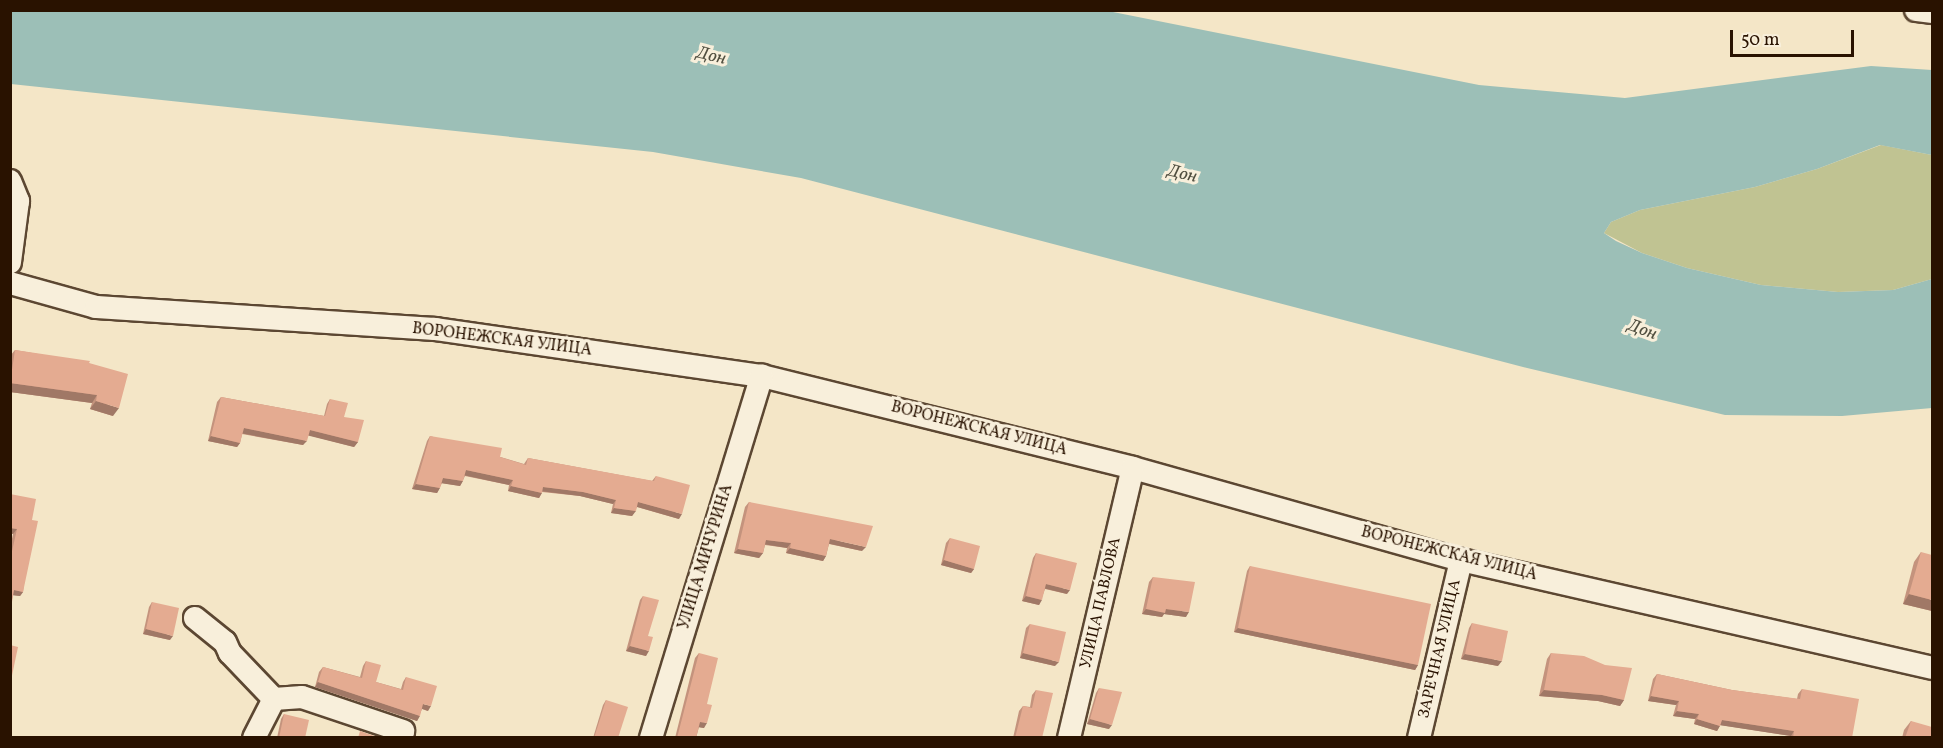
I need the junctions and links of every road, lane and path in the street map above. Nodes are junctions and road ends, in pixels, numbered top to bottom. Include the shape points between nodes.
1 (1917, 10) edge
2 (1932, 12) edge
3 (10, 181) edge
4 (10, 262) edge
5 (10, 282) edge
6 (762, 375) junction
7 (1133, 468) junction
8 (1461, 560) junction
9 (195, 618) dead end
10 (1932, 668) edge
11 (274, 699) junction
12 (403, 731) dead end
13 (254, 738) edge
14 (651, 738) edge
15 (1069, 738) edge
16 (1419, 738) edge

1 - 2 street
3 - 4 street via 18,201
5 - 6 street, ВОРОНЕЖСКАЯ УЛИЦА via 96,307 435,329
6 - 7 street, ВОРОНЕЖСКАЯ УЛИЦА
6 - 14 street, УЛИЦА МИЧУРИНА
7 - 8 street, ВОРОНЕЖСКАЯ УЛИЦА
7 - 15 street, УЛИЦА ПАВЛОВА
8 - 10 street, ВОРОНЕЖСКАЯ УЛИЦА
8 - 16 street, ЗАРЕЧНАЯ УЛИЦА
9 - 11 street via 225,642 230,653
11 - 12 street via 302,698
11 - 13 street

